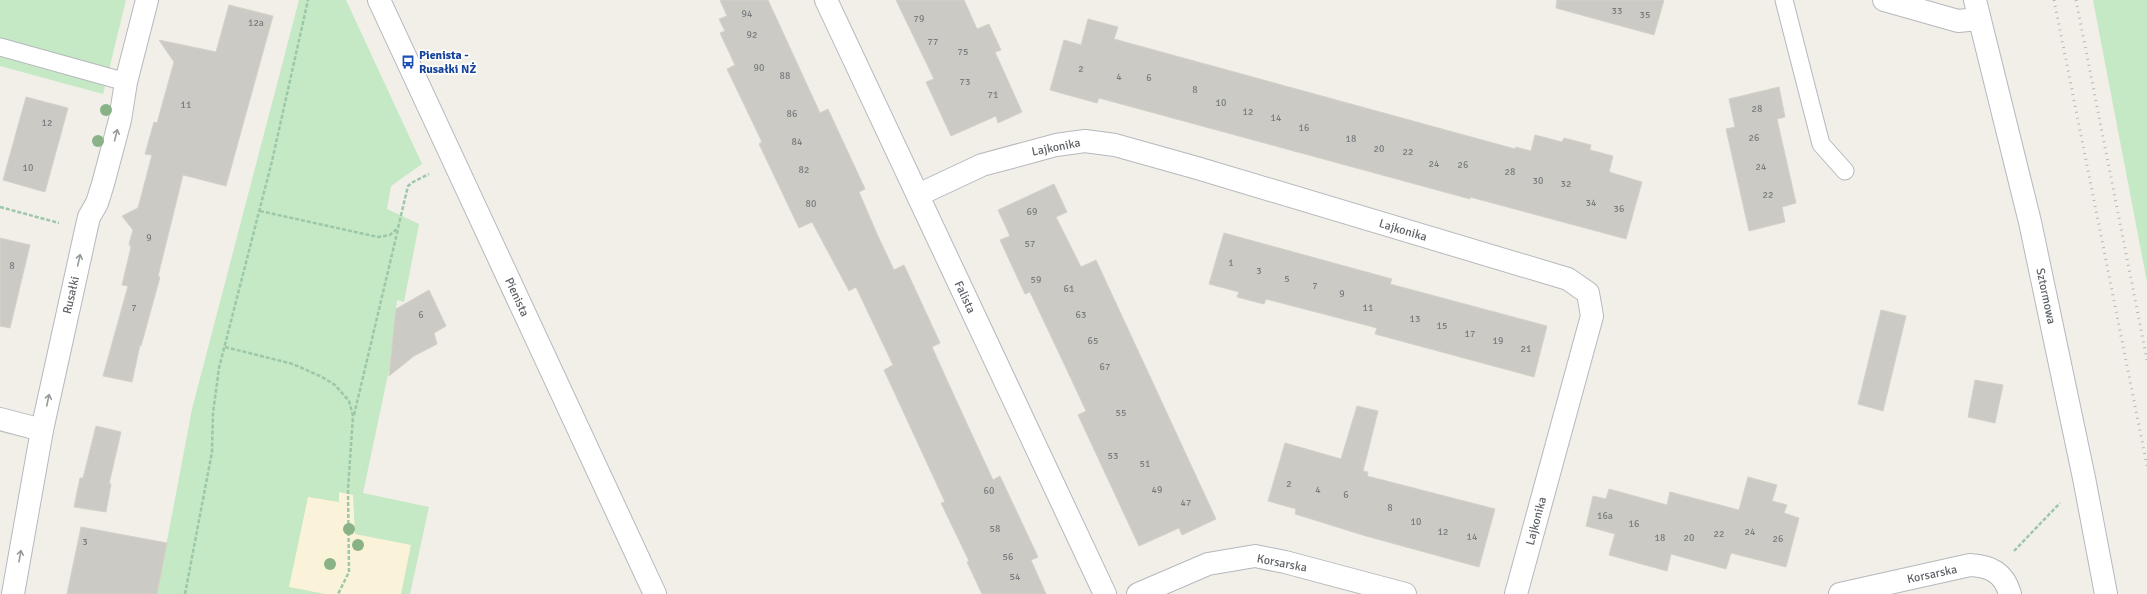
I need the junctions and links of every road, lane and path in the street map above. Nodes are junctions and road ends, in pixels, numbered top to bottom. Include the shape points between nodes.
1 (147, 0) edge
2 (308, 0) edge
3 (379, 0) edge
4 (826, 0) edge
5 (1784, 0) edge
6 (1884, 0) edge
7 (1977, 9) edge
8 (0, 47) edge
9 (126, 82) junction
10 (1845, 171) dead end
11 (433, 172) dead end
12 (918, 194) junction
13 (0, 207) edge
14 (260, 211) junction
15 (398, 228) junction
16 (86, 230) junction
17 (224, 348) junction
18 (353, 416) junction
19 (0, 419) edge
20 (42, 430) junction
21 (2084, 478) junction
22 (1995, 570) junction
23 (13, 594) edge
24 (185, 594) edge
25 (338, 594) edge
26 (655, 594) edge
27 (1105, 594) edge
28 (1138, 594) edge
29 (1405, 594) edge
30 (1516, 594) edge
31 (1840, 594) edge
32 (2010, 594) edge
33 (2106, 594) edge

1 - 9 street, Rusałki
2 - 14 path
3 - 26 street, Pienista
4 - 12 street, Falista
5 - 10 lane via 1821,144
6 - 7 street via 1958,21
7 - 21 street, Sztormowa via 2030,222
8 - 9 lane
16 -> 9 street, Rusałki via 103,184 120,120
11 - 15 path via 408,186
12 - 27 street, Falista
12 - 30 street, Lajkonika via 982,165 1056,145 1085,141 1115,145 1197,168 1568,279 1588,294 1592,316
13 - 16 path
14 - 15 path via 378,237 390,235
14 - 17 path
15 - 18 path
20 -> 16 street, Rusałki
17 - 18 path via 292,364 322,377 335,385 350,401
17 - 24 path via 213,413 212,452
18 - 25 path via 348,489 349,572
19 - 20 street
23 -> 20 street, Rusałki
21 - 22 path
21 - 33 street, Sztormowa
22 - 31 street, Korsarska via 1970,565
22 - 32 street via 2003,577
28 - 29 street, Korsarska via 1208,564 1255,556

